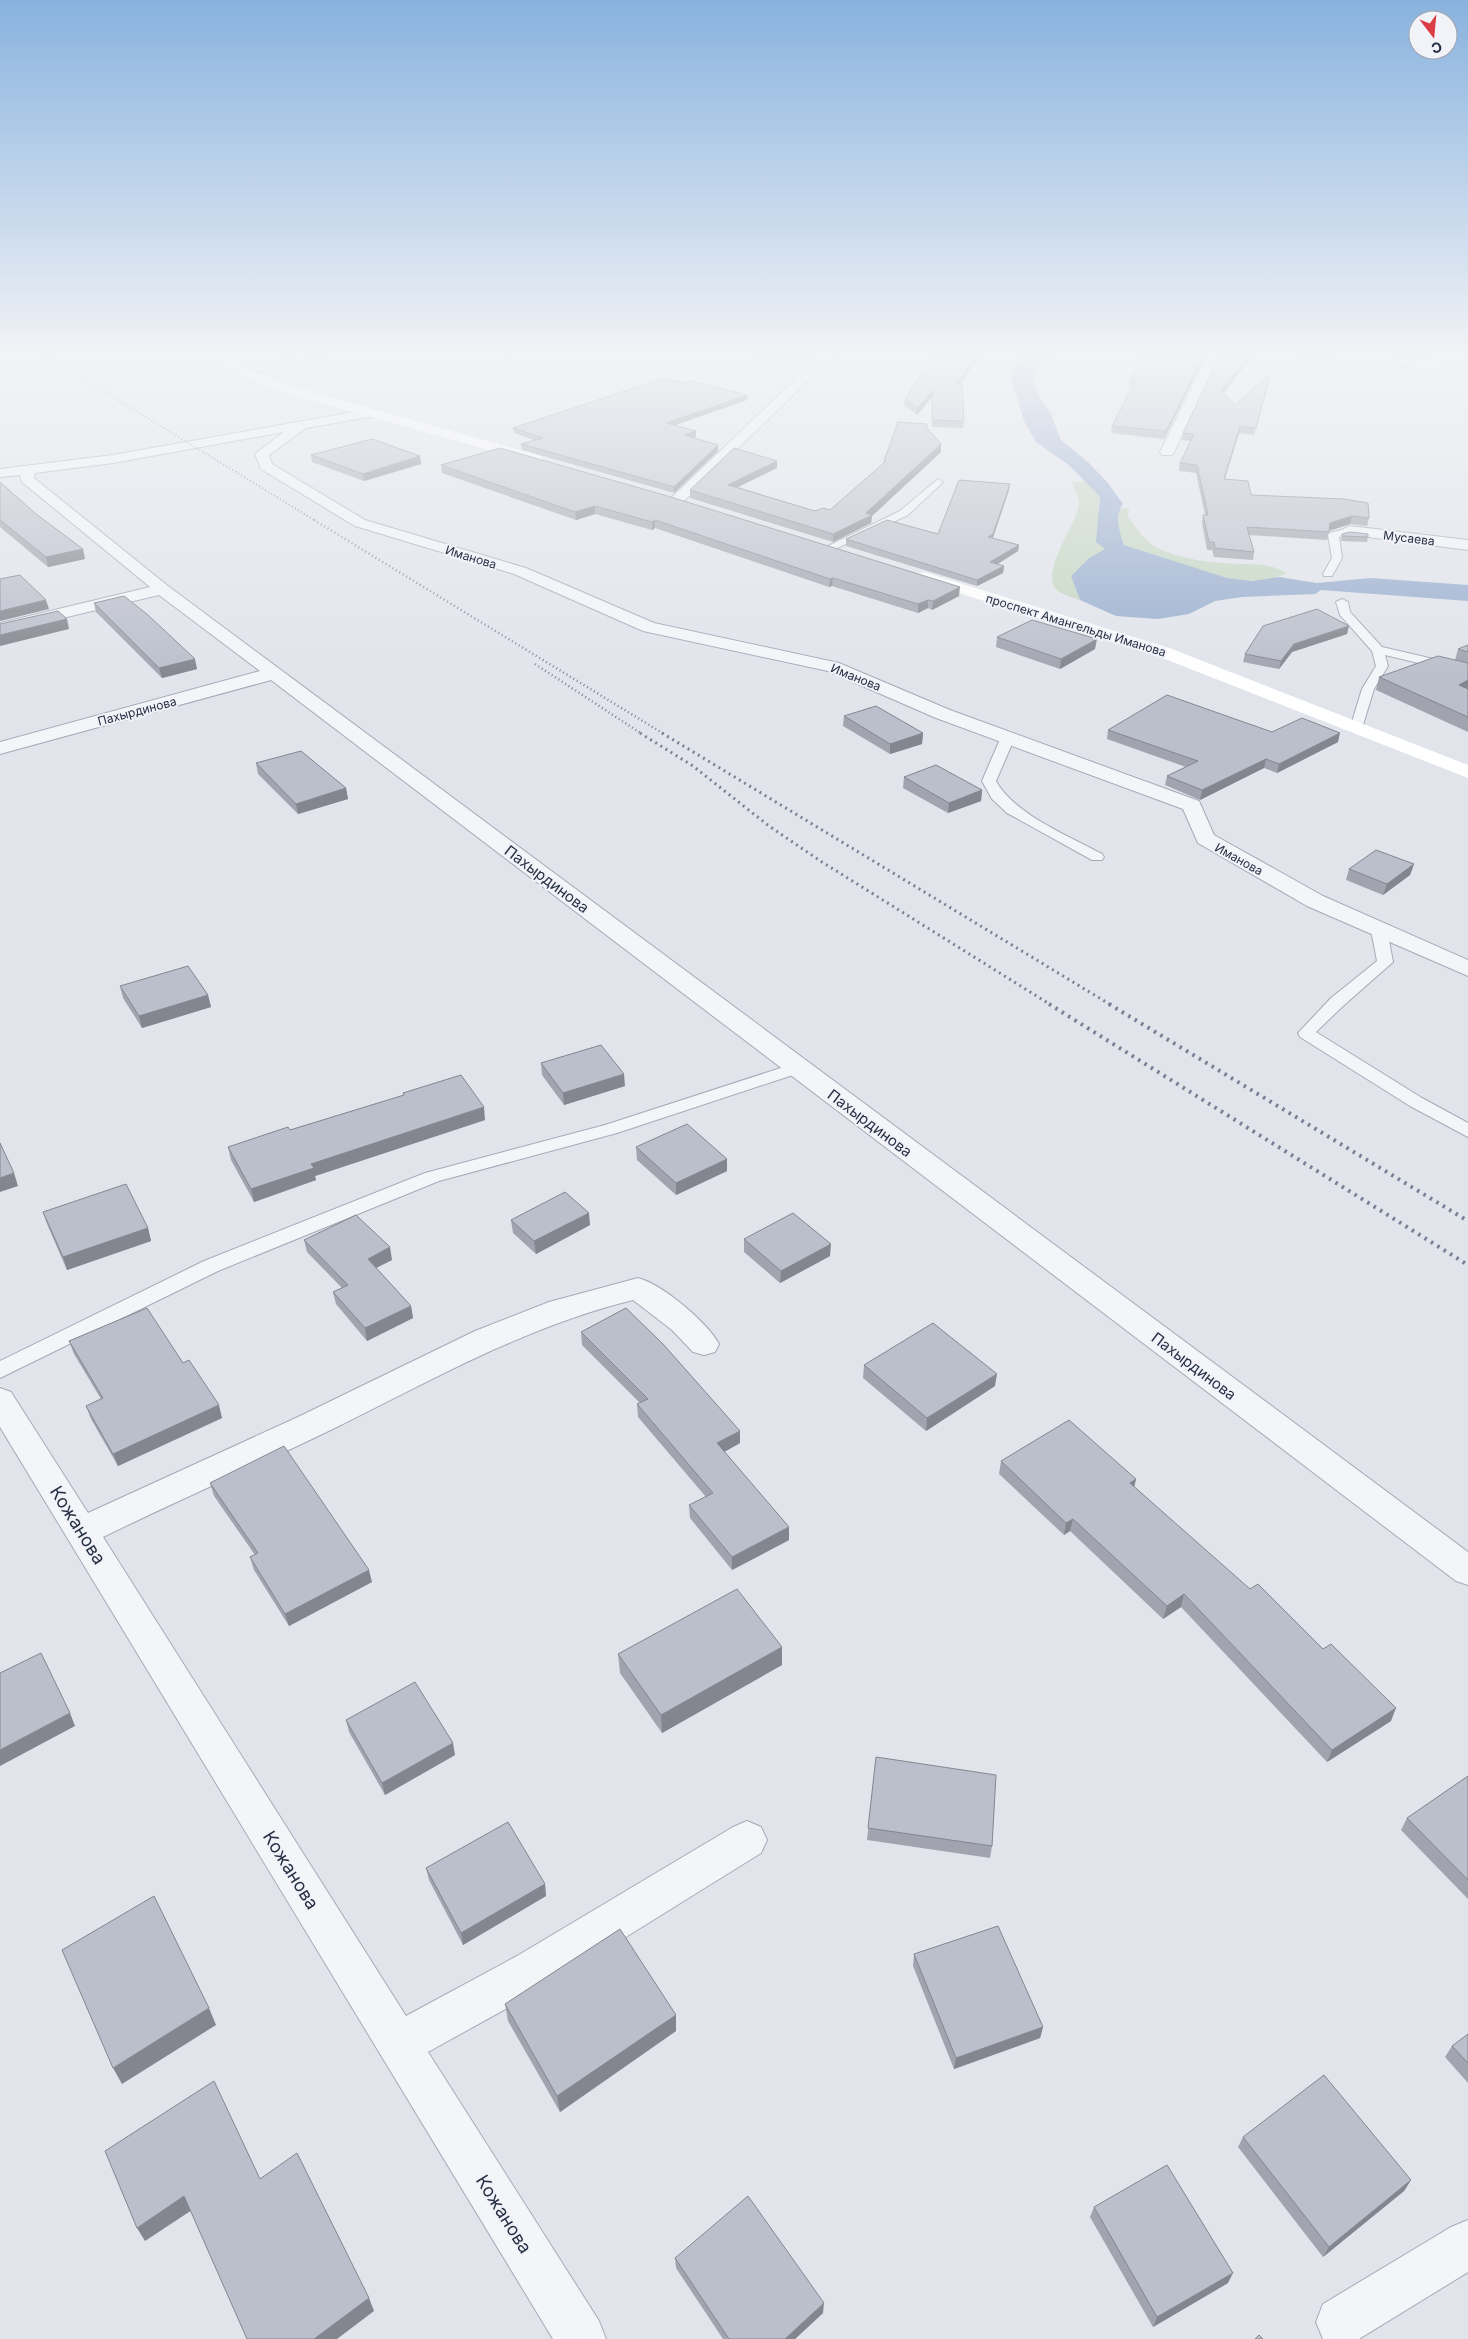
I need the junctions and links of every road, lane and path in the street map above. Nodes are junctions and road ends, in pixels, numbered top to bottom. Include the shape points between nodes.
1 (86, 462) edge
2 (265, 462) edge
3 (545, 462) edge
4 (712, 462) edge
5 (552, 464) edge
6 (28, 469) junction
7 (0, 473) edge
8 (938, 482) dead end
9 (672, 499) joint
10 (696, 506) edge
11 (1350, 531) joint
12 (810, 542) edge
13 (1468, 545) edge
14 (829, 548) junction
15 (857, 556) edge
16 (904, 571) edge
17 (1328, 574) dead end
18 (162, 589) junction
19 (1342, 602) dead end
20 (0, 628) edge
21 (1378, 650) junction
22 (1468, 670) edge
23 (274, 673) junction
24 (1356, 728) junction
25 (1008, 738) junction
26 (0, 748) edge
27 (1468, 772) edge
28 (1097, 857) dead end
29 (1380, 930) junction
30 (1468, 969) edge
31 (796, 1068) junction
32 (1468, 1132) edge
33 (704, 1344) dead end
34 (0, 1370) edge
35 (0, 1400) edge
36 (82, 1532) junction
37 (1468, 1571) edge
38 (747, 1840) dead end
39 (399, 2044) junction
40 (1468, 2244) edge
41 (1341, 2322) dead end
42 (581, 2339) edge

1 - 6 street
2 - 25 street, Иманова via 266,466 360,523 520,571 649,627 833,667
3 - 5 main road
4 - 9 street
6 - 7 street
6 - 18 street, Пахырдинова via 27,479
8 - 14 lane via 904,513
9 - 10 main road
11 - 13 street, Мусаева
11 - 17 lane via 1333,535 1337,558
12 - 14 main road
14 - 15 main road
16 - 24 main road, проспект Амангельды Иманова via 1166,653
18 - 20 street
18 - 23 street, Пахырдинова
19 - 21 lane via 1344,613
21 - 22 lane
21 - 24 lane via 1382,666 1368,689
23 - 26 street, Пахырдинова
23 - 31 street, Пахырдинова
24 - 27 main road, проспект Амангельды Иманова
25 - 28 lane via 989,781 997,796 1012,810
25 - 29 street, Иманова via 1192,805 1204,839 1315,901
29 - 30 street, Иманова
29 - 32 lane via 1385,962 1306,1033
31 - 34 lane via 611,1129 432,1176 211,1266
31 - 37 street, Пахырдинова
33 - 36 street via 683,1322 638,1288 599,1296 520,1323 454,1353 340,1411
35 - 36 street, Кожанова
36 - 39 street, Кожанова
38 - 39 street via 541,1966
39 - 42 street, Кожанова
40 - 41 street

